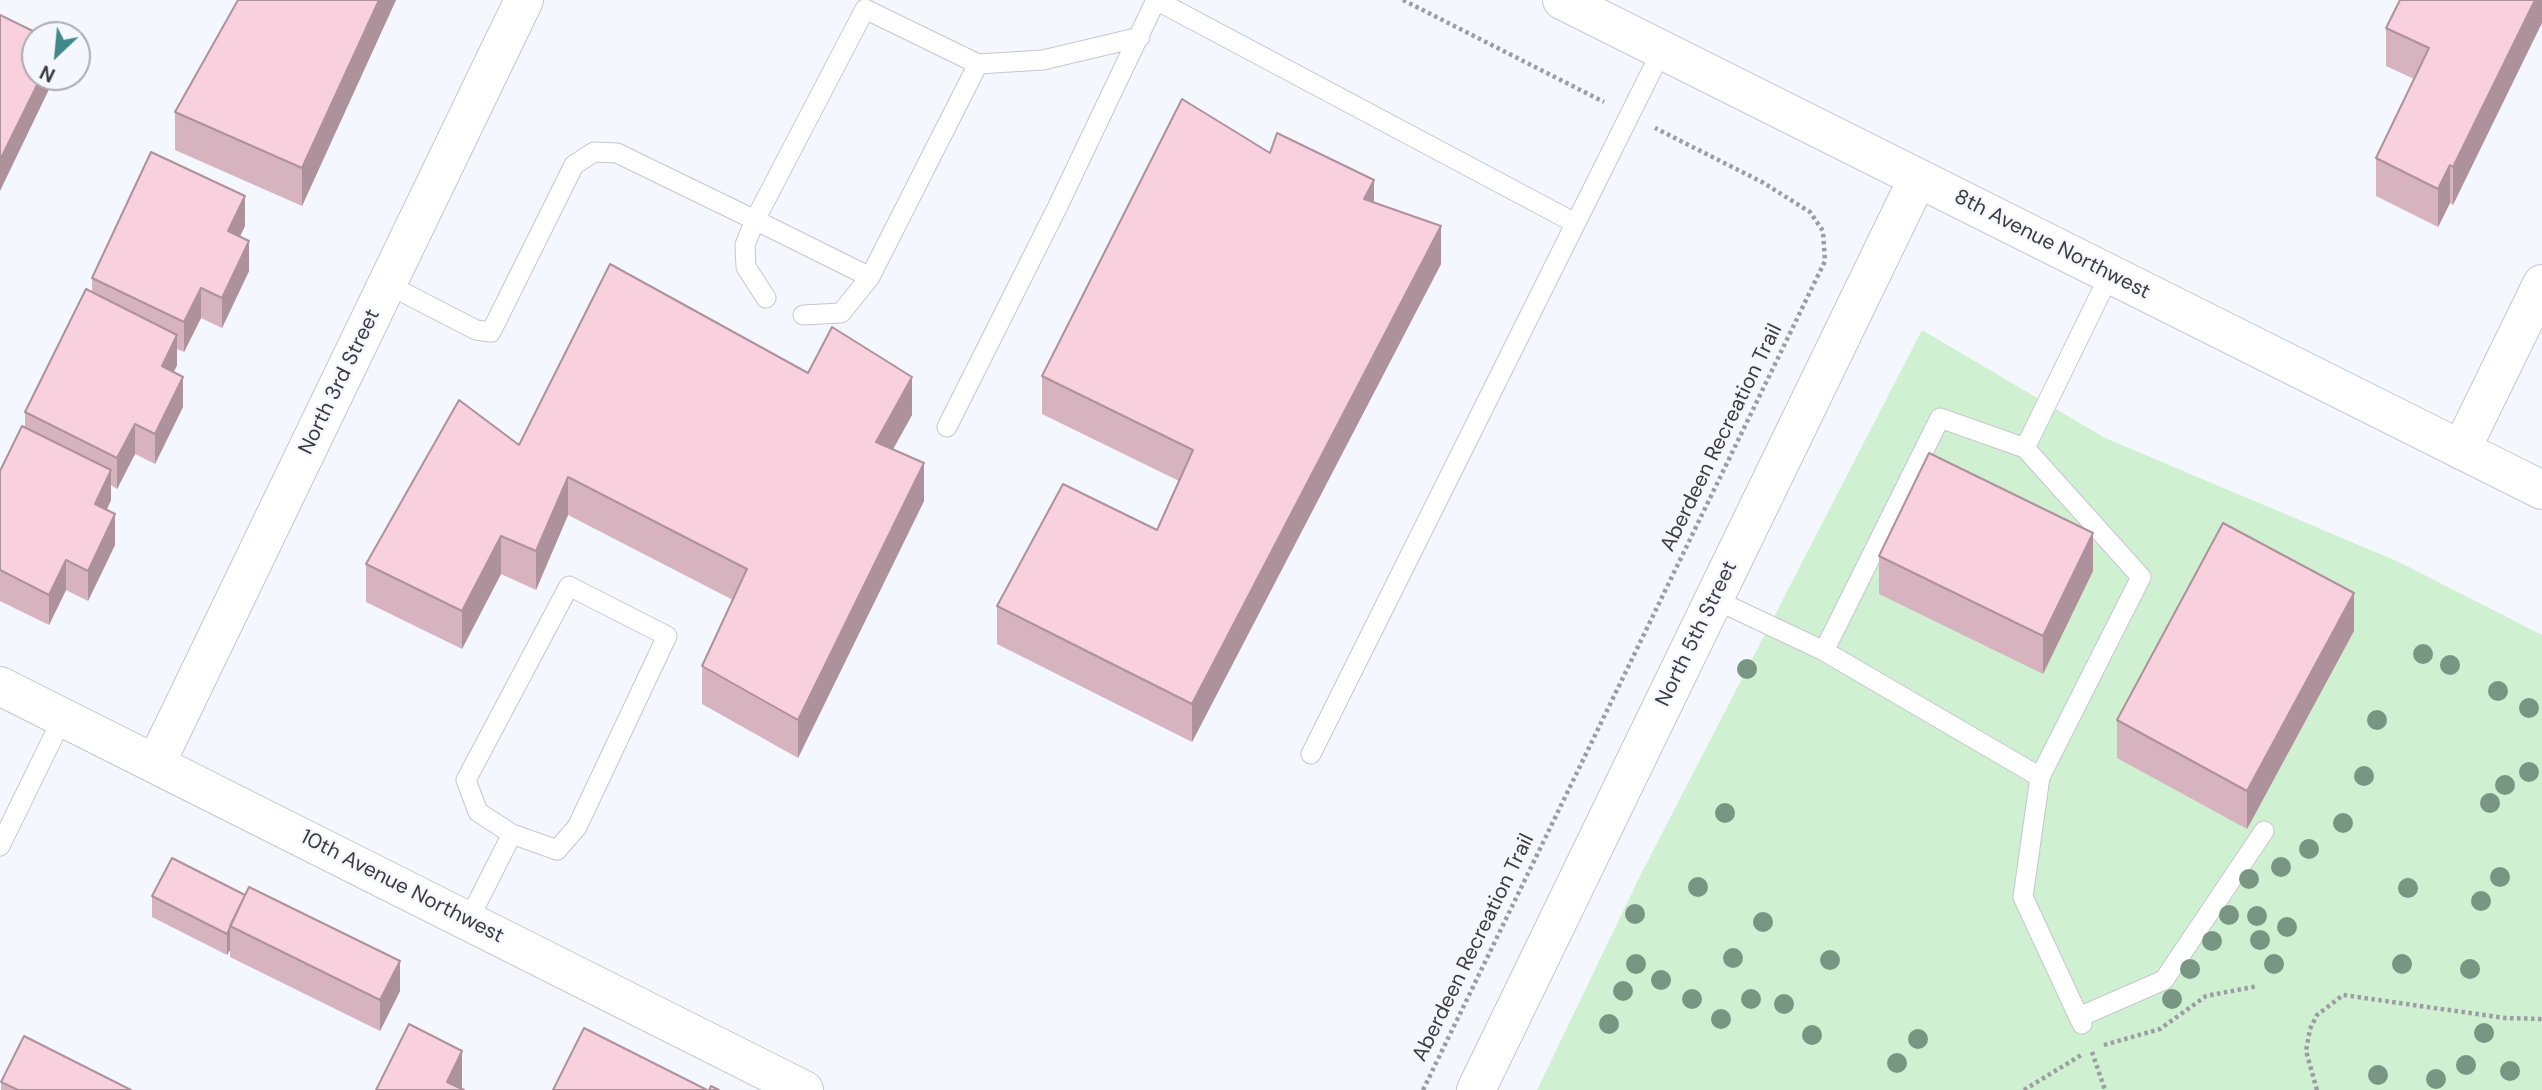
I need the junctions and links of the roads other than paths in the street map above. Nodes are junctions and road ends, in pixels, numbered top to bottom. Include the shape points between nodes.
1 (524, 0) edge
2 (1562, 0) edge
3 (1156, 1) edge
4 (1140, 37) junction
5 (1662, 50) junction
6 (978, 64) junction
7 (1918, 178) junction
8 (755, 220) junction
9 (1575, 223) junction
10 (2110, 274) junction
11 (870, 277) junction
12 (387, 284) junction
13 (2542, 284) edge
14 (766, 298) dead end
15 (803, 315) dead end
16 (947, 427) dead end
17 (2025, 448) junction
18 (2461, 450) junction
19 (2542, 490) edge
20 (1714, 599) junction
21 (1824, 651) junction
22 (0, 686) edge
23 (63, 717) junction
24 (1311, 754) dead end
25 (156, 764) junction
26 (2040, 777) junction
27 (2264, 831) dead end
28 (512, 835) junction
29 (0, 846) edge
30 (468, 921) junction
31 (804, 1090) edge
32 (1476, 1090) edge

1 - 12 street, North 3rd Street
2 - 5 street, 8th Avenue Northwest
3 - 4 lane
3 - 9 lane
4 - 6 lane via 1043,60
4 - 16 lane
5 - 7 street, 8th Avenue Northwest
5 - 9 lane
6 - 8 lane via 865,9
6 - 11 lane
7 - 10 street, 8th Avenue Northwest
7 - 20 street, North 5th Street
8 - 11 lane
8 - 12 lane via 617,153 594,152 574,164 491,332 476,330
8 - 14 lane via 746,245 746,267
9 - 24 lane
10 - 17 lane
10 - 18 street, 8th Avenue Northwest
11 - 15 lane via 841,313
12 - 25 street, North 3rd Street
13 - 18 street
17 - 21 lane via 1940,418
17 - 26 lane via 2141,577
18 - 19 street, 8th Avenue Northwest
20 - 21 lane
20 - 32 street, North 5th Street
21 - 26 lane
22 - 23 street, 10th Avenue Northwest
23 - 25 street, 10th Avenue Northwest
23 - 29 lane
25 - 30 street, 10th Avenue Northwest
26 - 27 lane via 2023,898 2081,1021 2164,980
28 - 28 lane via 557,850 577,827 667,636 569,586 466,780 478,812
28 - 30 lane
30 - 31 street, 10th Avenue Northwest

